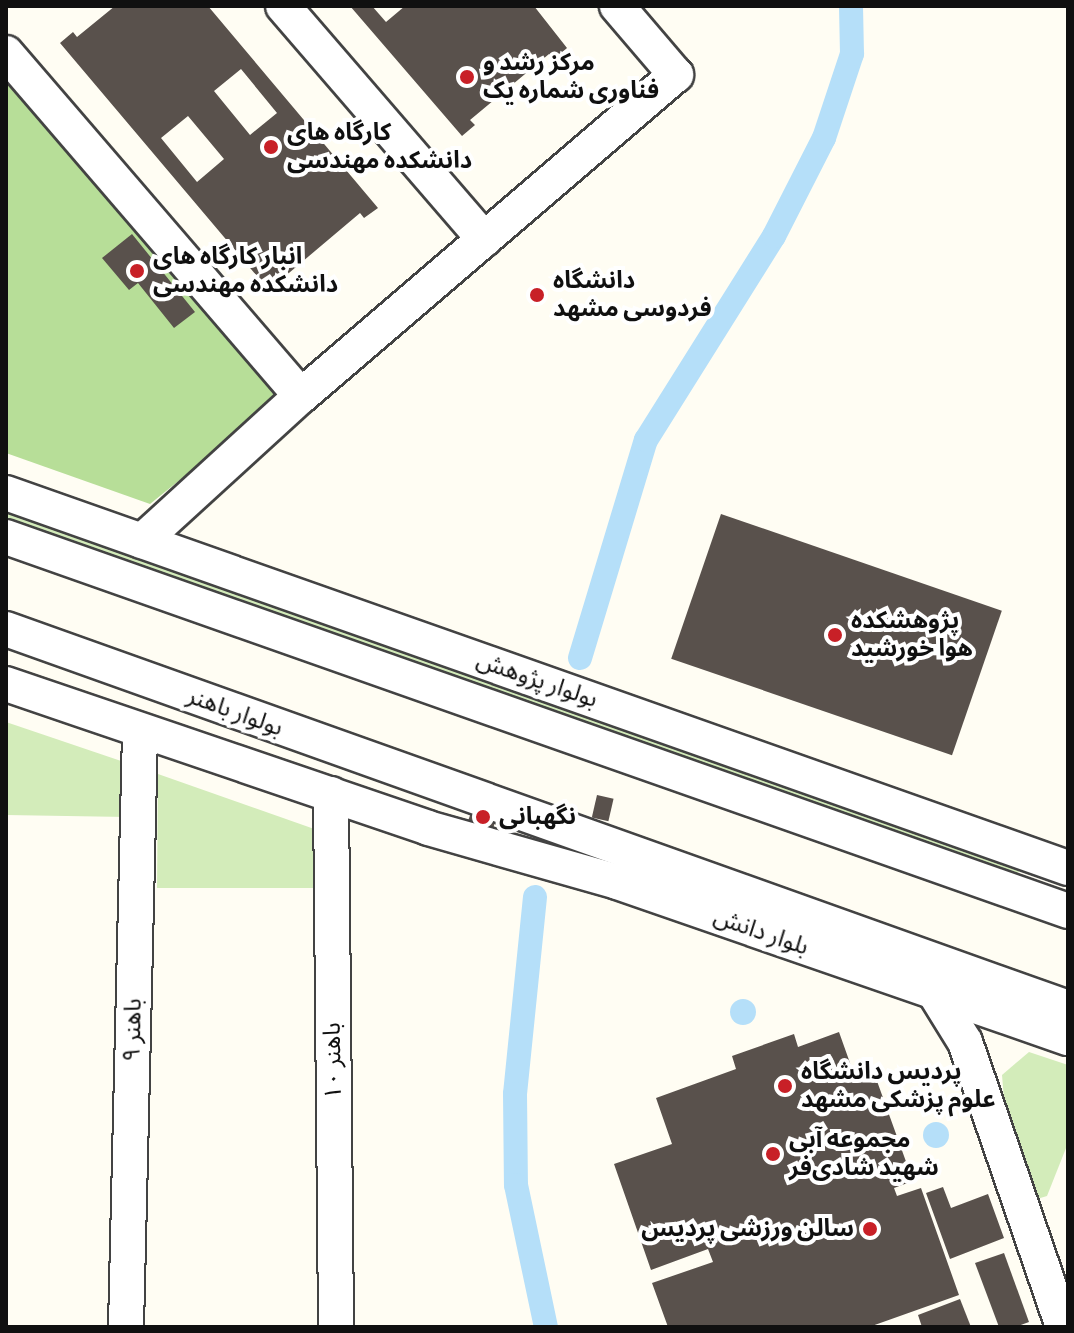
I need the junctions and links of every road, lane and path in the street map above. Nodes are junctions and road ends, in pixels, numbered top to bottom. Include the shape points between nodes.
1 (283, 6) edge
2 (617, 6) edge
3 (6, 53) edge
4 (484, 239) junction
5 (301, 396) junction
6 (6, 493) edge
7 (6, 537) edge
8 (142, 541) junction
9 (6, 629) edge
10 (6, 684) edge
11 (140, 732) junction
12 (453, 790) junction
13 (331, 794) junction
14 (439, 830) junction
15 (1058, 859) edge
16 (622, 867) junction
17 (1023, 894) junction
18 (1068, 911) edge
19 (935, 977) junction
20 (1068, 1008) edge
21 (1068, 1038) edge
22 (126, 1327) edge
23 (336, 1327) edge
24 (1062, 1327) edge

1 - 4 street
2 - 4 street via 676,75
3 - 5 street
4 - 5 street
5 - 8 street
6 - 8 street, بولوار پژوهش
7 - 17 street, بولوار پژوهش
8 - 15 street, بولوار پژوهش
9 - 12 street, بولوار باهنر
10 - 11 street, بولوار باهنر
11 - 13 street, بولوار باهنر
11 - 22 street, باهنر ۹
12 - 14 street
12 - 16 street, بلوار دانش
13 - 14 street, بولوار باهنر
13 - 23 street, باهنر ۱۰
14 - 16 street, بلوار دانش
15 - 17 street
16 - 19 street, بلوار دانش
17 - 18 street, بولوار پژوهش
19 - 20 street, بلوار دانش
19 - 21 street, بلوار دانش
19 - 24 street via 965,1042

